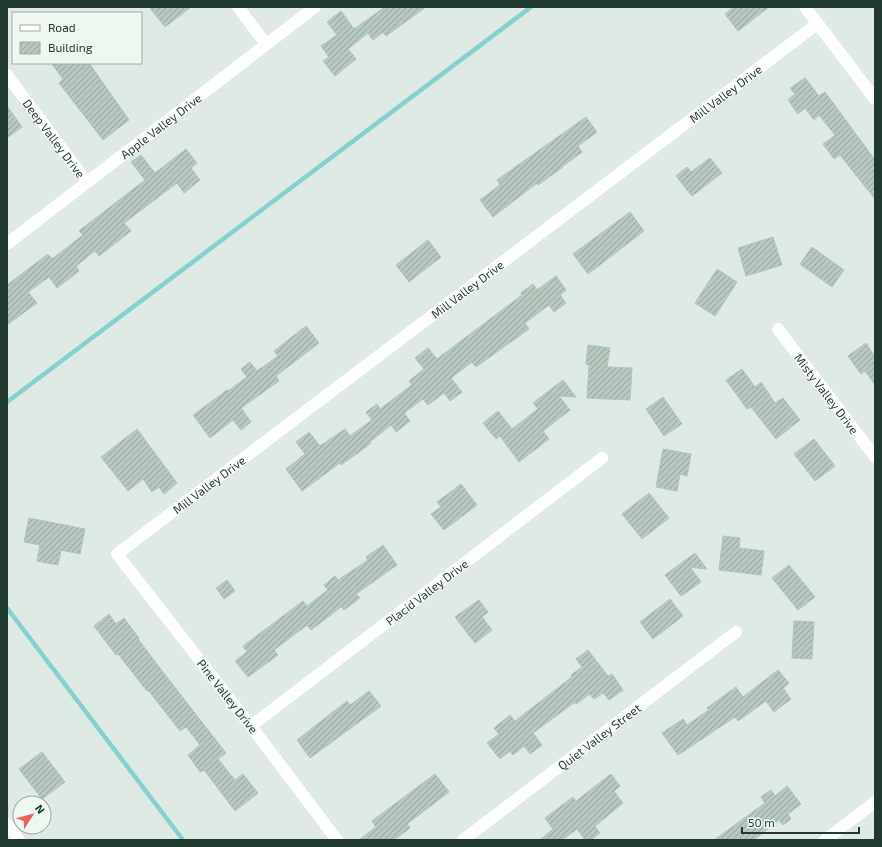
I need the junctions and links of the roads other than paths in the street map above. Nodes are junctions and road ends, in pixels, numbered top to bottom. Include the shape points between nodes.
1 (238, 7) edge
2 (315, 7) edge
3 (805, 7) edge
4 (818, 24) junction
5 (266, 44) junction
6 (7, 75) edge
7 (875, 99) edge
8 (87, 182) junction
9 (7, 244) edge
10 (778, 330) dead end
11 (875, 457) edge
12 (602, 458) dead end
13 (117, 554) joint
14 (736, 632) dead end
15 (251, 726) junction
16 (875, 802) edge
17 (7, 824) edge
18 (19, 840) edge
19 (337, 840) edge
20 (464, 840) edge
21 (825, 840) edge

1 - 5 street
2 - 5 street, Apple Valley Drive
3 - 4 street
4 - 7 street
4 - 13 street, Mill Valley Drive
5 - 8 street, Apple Valley Drive
6 - 8 street, Deep Valley Drive
8 - 9 street, Apple Valley Drive
10 - 11 street, Misty Valley Drive
12 - 15 street, Placid Valley Drive
13 - 15 street, Pine Valley Drive
14 - 20 street, Quiet Valley Street
15 - 19 street, Pine Valley Drive
16 - 21 street
17 - 18 street

